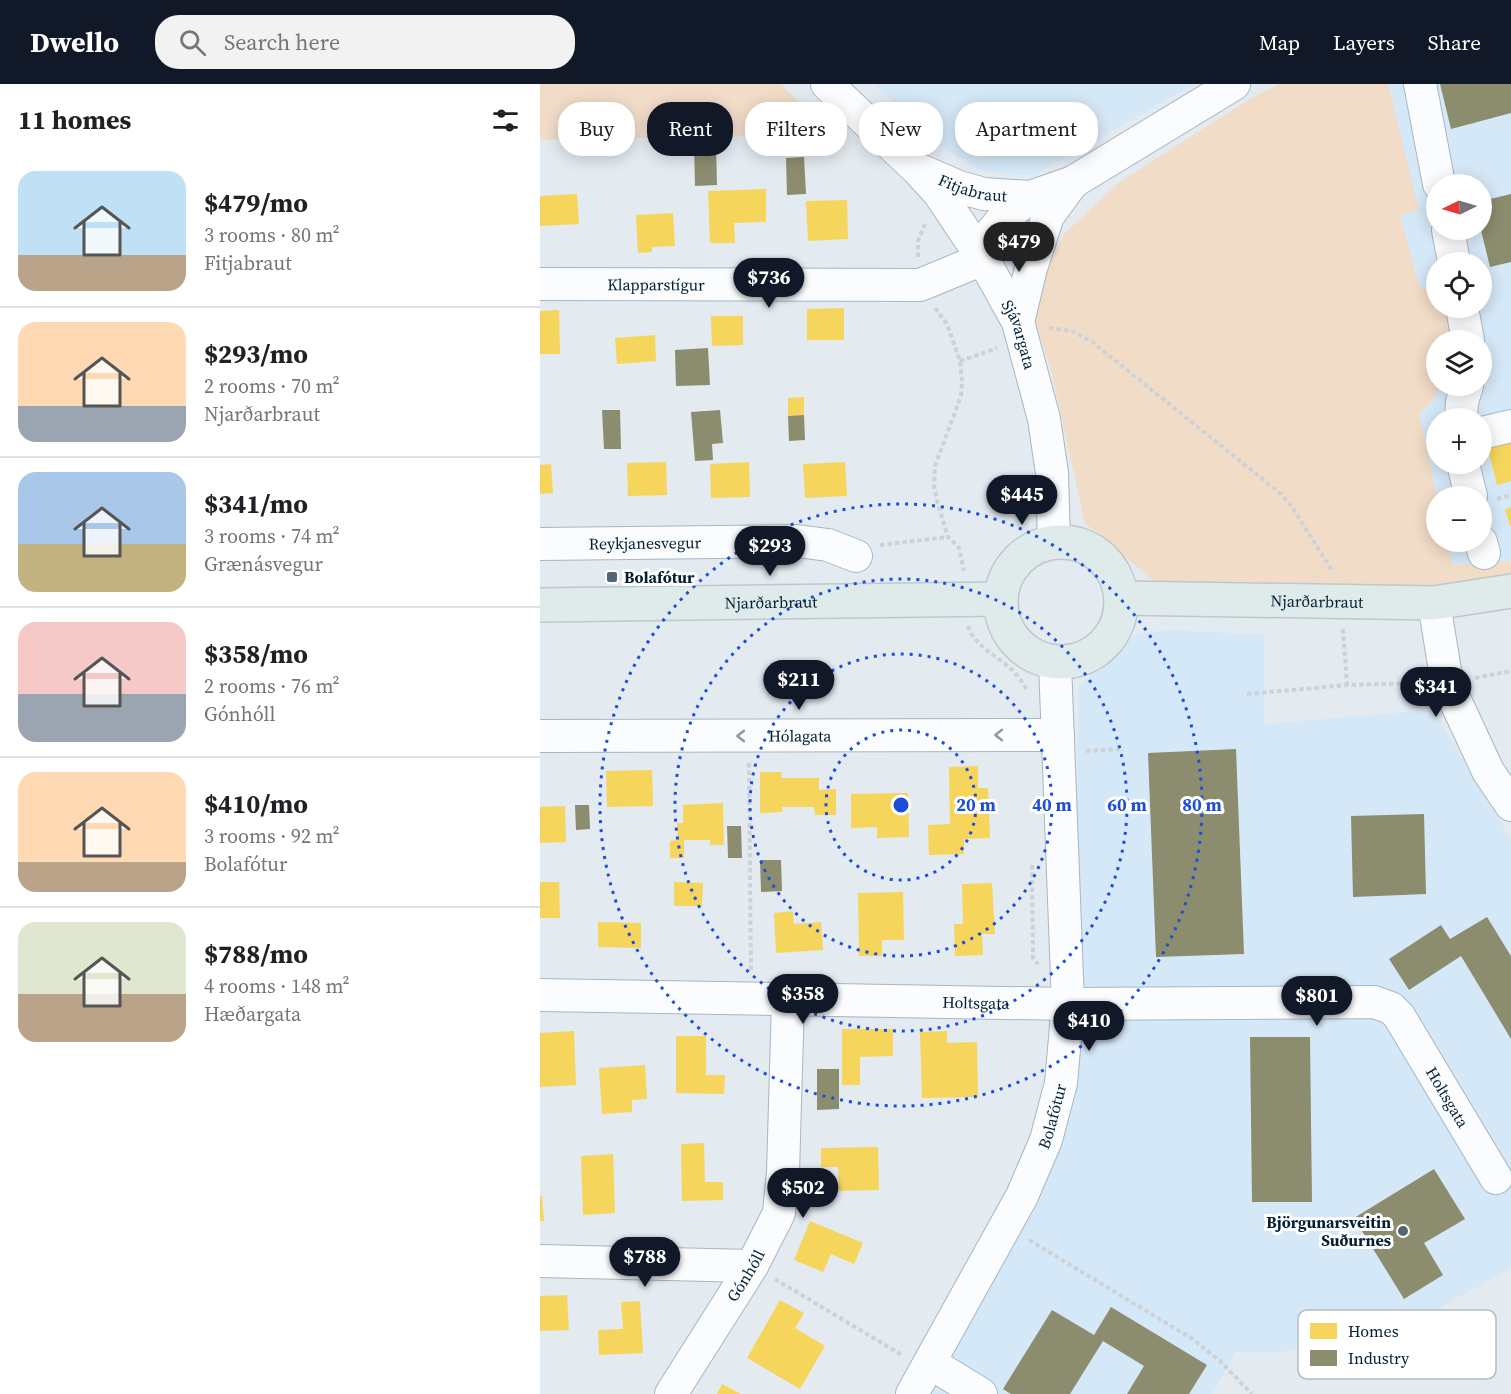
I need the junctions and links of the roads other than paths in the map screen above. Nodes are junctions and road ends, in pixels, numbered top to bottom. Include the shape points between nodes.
1 (827, 84) edge
2 (1420, 84) edge
3 (1228, 86) edge
4 (916, 169) junction
5 (1437, 174) edge
6 (1039, 206) junction
7 (980, 255) junction
8 (540, 284) edge
9 (1020, 330) junction
10 (1511, 426) edge
11 (1492, 431) edge
12 (1054, 542) junction
13 (540, 544) edge
14 (856, 556) dead end
15 (1511, 591) edge
16 (1122, 598) junction
17 (1001, 599) junction
18 (1434, 603) junction
19 (540, 605) edge
20 (1055, 663) junction
21 (1058, 735) junction
22 (540, 736) edge
23 (1511, 805) edge
24 (540, 995) edge
25 (788, 1000) junction
26 (1054, 1004) junction
27 (1496, 1178) dead end
28 (540, 1261) edge
29 (752, 1266) junction
30 (919, 1361) junction
31 (671, 1394) edge
32 (912, 1394) edge
33 (981, 1394) edge

1 - 4 street, Sjávargata
2 - 5 street
3 - 6 street, Fitjabraut
4 - 6 street, Fitjabraut via 959,187
4 - 7 street, Sjávargata via 939,193
6 - 7 street, Fitjabraut via 1001,221
6 - 9 street
7 - 8 street, Klapparstígur via 920,285
7 - 9 street, Sjávargata
9 - 12 street, Sjávargata via 1044,419 1052,472
10 - 11 street
12 - 16 main road via 1074,543 1107,562
12 - 17 main road via 1038,546 1017,561 1004,582
13 - 14 street, Reykjanesvegur via 797,541 828,544
15 - 18 main road, Njarðarbraut
16 - 18 main road, Njarðarbraut
16 - 20 main road via 1114,632 1103,646 1089,656
17 - 19 main road, Njarðarbraut
17 - 20 main road via 1010,634 1037,658
18 - 23 street via 1447,683 1488,771
20 - 21 street, Bolafótur
21 -> 22 street, Hólagata
21 - 26 street, Bolafótur
24 - 25 street, Holtsgata
25 - 26 street, Holtsgata
25 - 29 street, Gónhóll via 783,1172 778,1213
26 - 27 street, Holtsgata via 1374,1002 1390,1008 1399,1016
26 - 30 street, Bolafótur via 1064,1055 1055,1111 1036,1168 1007,1226
28 - 29 street
29 - 31 street, Gónhóll
30 - 32 street, Bolafótur
30 - 33 street

